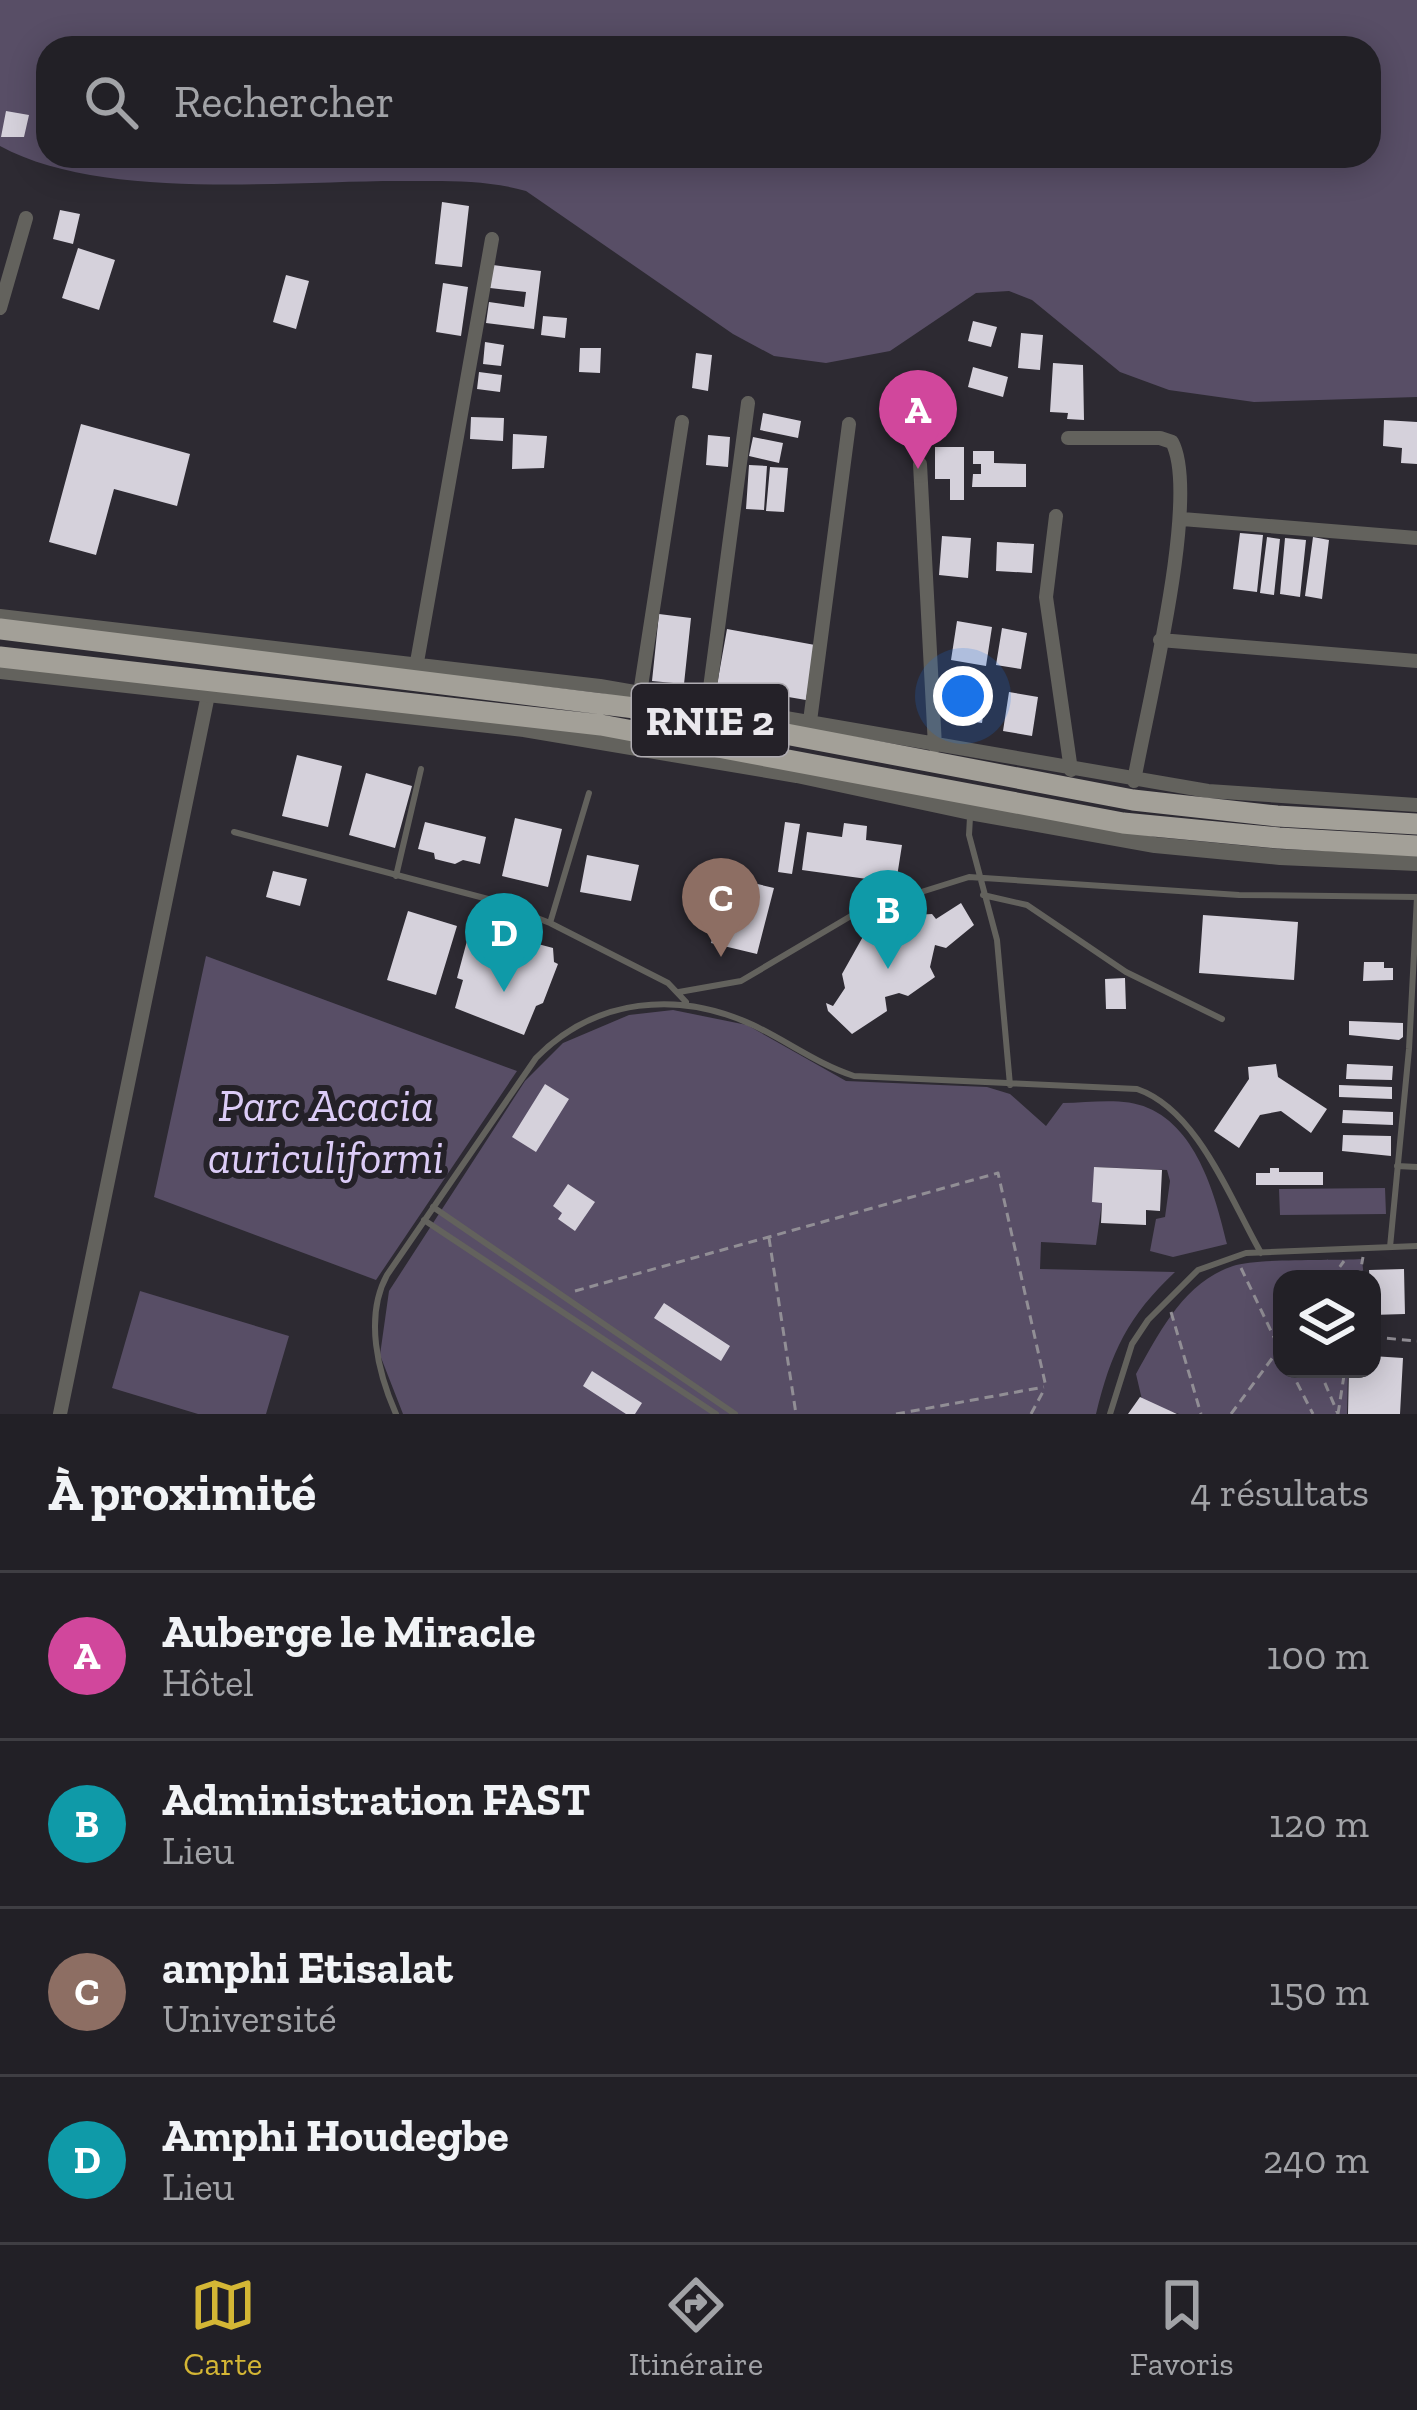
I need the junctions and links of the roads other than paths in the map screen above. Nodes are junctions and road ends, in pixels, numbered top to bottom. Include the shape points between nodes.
1 (26, 218) dead end
2 (492, 239) dead end
3 (0, 308) edge
4 (748, 404) dead end
5 (682, 422) dead end
6 (849, 424) dead end
7 (1068, 438) dead end
8 (920, 464) dead end
9 (1056, 516) dead end
10 (1182, 519) junction
11 (1417, 538) edge
12 (0, 616) edge
13 (0, 629) edge
14 (1160, 640) junction
15 (0, 657) edge
16 (1417, 661) edge
17 (417, 662) junction
18 (0, 671) edge
19 (640, 693) junction
20 (208, 695) junction
21 (708, 703) junction
22 (810, 721) junction
23 (935, 746) junction
24 (421, 770) dead end
25 (1071, 770) junction
26 (975, 772) junction
27 (1134, 781) junction
28 (589, 793) dead end
29 (971, 804) junction
30 (1417, 805) edge
31 (1417, 824) edge
32 (234, 832) dead end
33 (1417, 846) edge
34 (1417, 863) edge
35 (395, 876) junction
36 (980, 878) junction
37 (983, 895) junction
38 (1417, 897) edge
39 (550, 923) junction
40 (680, 992) junction
41 (686, 1002) junction
42 (1222, 1019) dead end
43 (1010, 1085) junction
44 (1396, 1166) junction
45 (1417, 1167) edge
46 (433, 1207) junction
47 (424, 1220) junction
48 (1417, 1246) edge
49 (1390, 1247) junction
50 (1261, 1252) junction
51 (60, 1414) edge
52 (396, 1414) edge
53 (716, 1414) edge
54 (735, 1414) edge
55 (1109, 1414) edge

1 - 3 street
2 - 17 street
4 - 21 street
5 - 19 street
6 - 22 street
7 - 10 street via 1172,442
8 - 23 street
9 - 25 street via 1046,597
10 - 11 street
10 - 14 street
12 - 17 street
13 - 26 highway, RNIE 2 / RNIE 2 via 553,695
14 - 16 street
14 - 27 street
15 - 29 highway, RNIE 2 / RNIE 2 via 601,725
17 - 19 street
18 - 20 street
19 - 21 street
20 - 29 street via 524,729
20 - 51 street
21 - 22 street
22 - 23 street
23 - 25 street
24 - 35 lane
25 - 27 street
26 - 29 lane
26 - 31 highway, RNIE 2 / RNIE 2 via 1132,800
27 - 30 street
28 - 39 lane
29 - 33 highway, RNIE 2 / RNIE 2
29 - 34 street via 1155,845
29 - 36 lane
32 - 35 lane
35 - 39 lane
36 - 37 lane
36 - 38 lane
36 - 40 lane via 878,900 741,981
37 - 42 lane via 1028,904 1126,972
37 - 43 lane via 1003,976
38 - 44 lane
39 - 40 lane
40 - 41 lane
41 - 43 lane via 854,1076
41 - 46 lane via 634,1005 553,1041
43 - 50 lane via 1137,1089 1170,1104
44 - 45 lane
44 - 49 lane
46 - 47 lane
46 - 54 lane
47 - 52 lane via 380,1288 377,1354
47 - 53 lane
48 - 49 lane
49 - 50 lane
50 - 55 lane via 1198,1270 1167,1298 1132,1344

